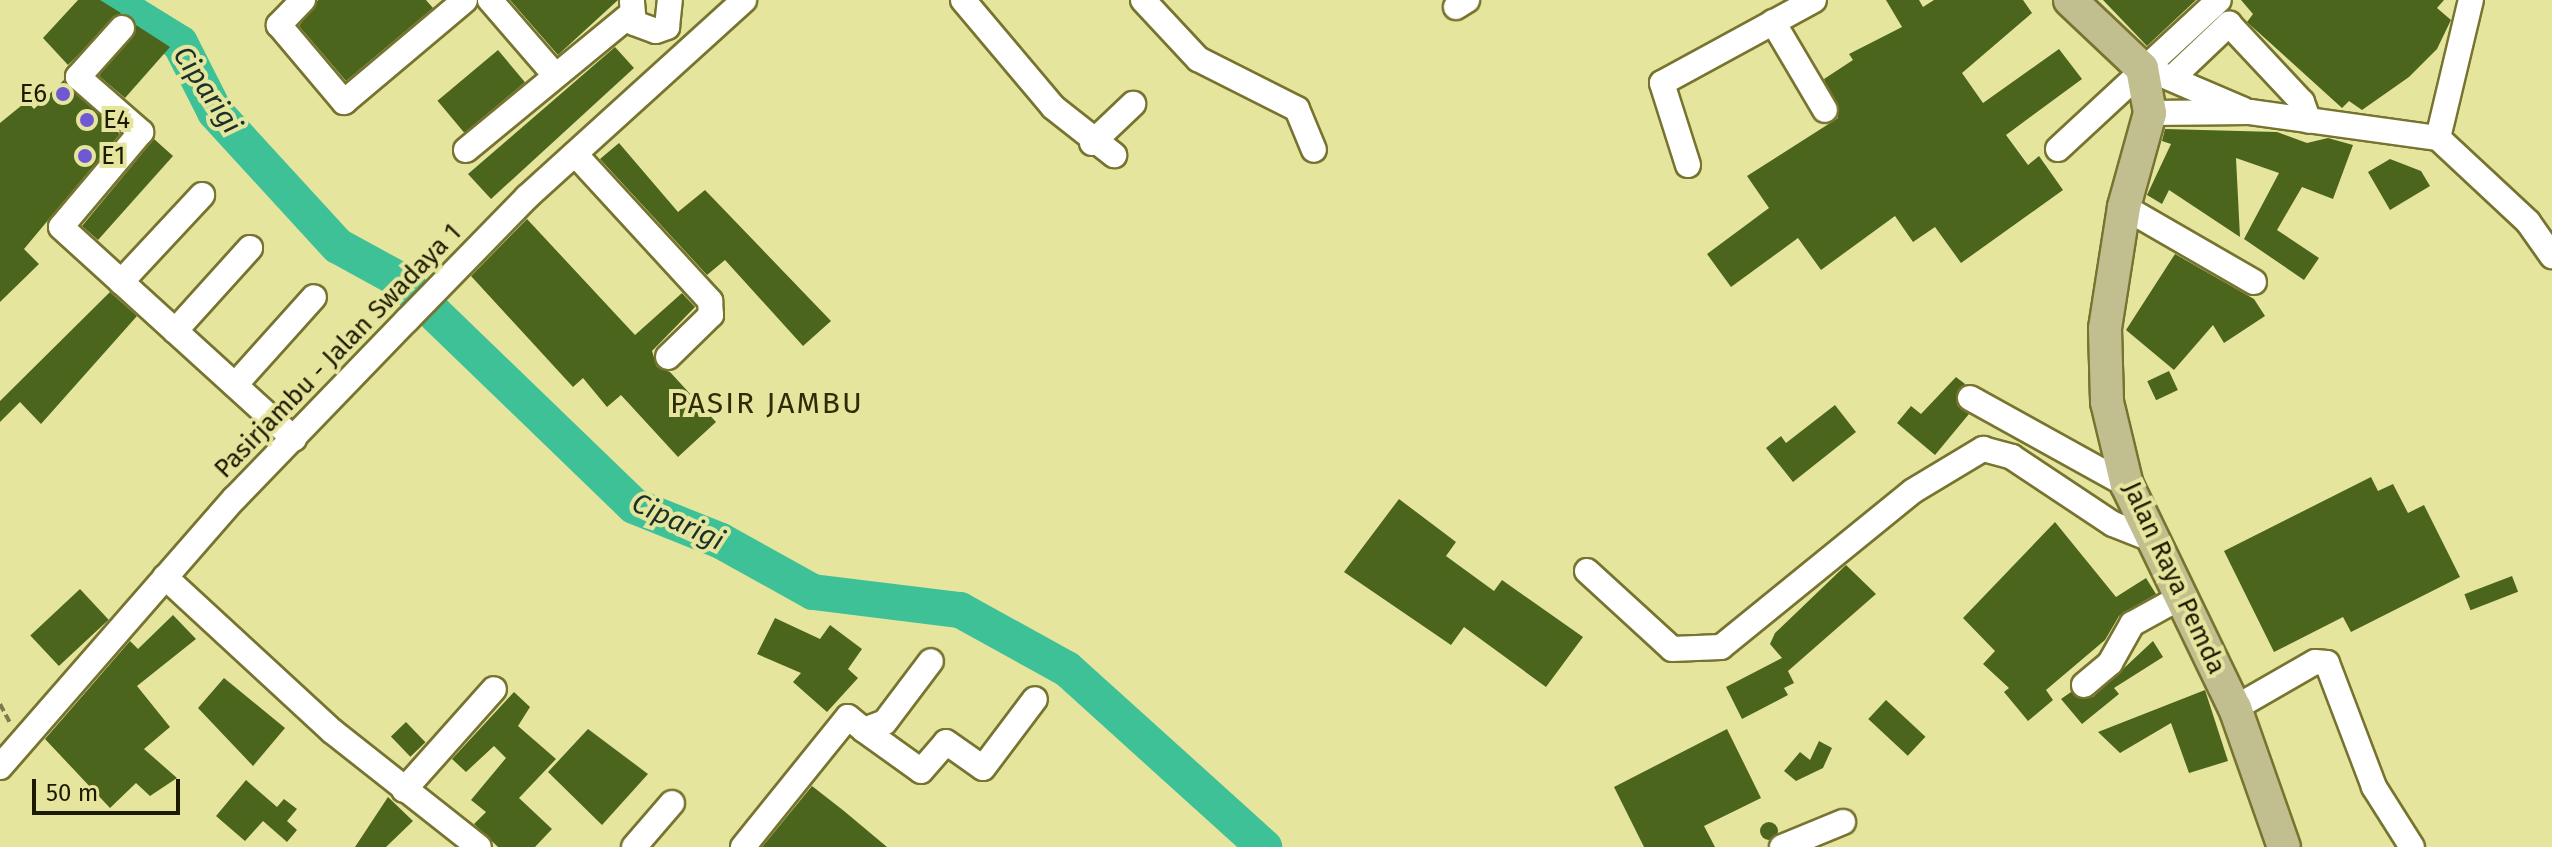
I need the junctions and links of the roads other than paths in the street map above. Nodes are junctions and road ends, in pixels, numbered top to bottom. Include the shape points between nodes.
1 (303, 0) edge
2 (465, 0) edge
3 (490, 0) edge
4 (670, 0) edge
5 (744, 0) edge
6 (963, 0) edge
7 (1143, 0) edge
8 (1814, 0) edge
9 (2070, 0) edge
10 (2219, 0) edge
11 (2471, 0) edge
12 (631, 7) edge
13 (1773, 22) junction
14 (122, 28) dead end
15 (2157, 73) junction
16 (554, 74) junction
17 (1133, 104) dead end
18 (1825, 110) dead end
19 (2250, 112) junction
20 (2150, 113) junction
21 (2309, 121) junction
22 (2438, 138) junction
23 (2058, 149) dead end
24 (466, 150) dead end
25 (1314, 150) dead end
26 (575, 154) junction
27 (1688, 165) dead end
28 (202, 195) dead end
29 (2124, 207) junction
30 (250, 248) dead end
31 (2552, 256) edge
32 (121, 282) junction
33 (2254, 282) dead end
34 (314, 297) dead end
35 (175, 331) junction
36 (668, 357) dead end
37 (235, 385) junction
38 (1970, 398) dead end
39 (294, 439) junction
40 (2127, 485) junction
41 (2153, 540) junction
42 (1587, 571) dead end
43 (165, 577) junction
44 (2183, 596) junction
45 (931, 661) dead end
46 (2084, 685) dead end
47 (494, 689) dead end
48 (1035, 699) dead end
49 (2235, 708) junction
50 (864, 730) junction
51 (0, 767) edge
52 (404, 790) junction
53 (672, 803) dead end
54 (1843, 822) dead end
55 (472, 845) edge
56 (634, 847) edge
57 (743, 847) edge
58 (1782, 847) edge
59 (2284, 847) edge
60 (2412, 847) edge

1 - 2 street via 279,25 344,102
3 - 16 street
4 - 12 street via 667,27 656,31
5 - 26 street, Pasirjambu - Jalan Swadaya 1
6 - 17 street via 1103,149
7 - 25 street via 1198,59 1289,102
8 - 13 street
9 - 15 main road
10 - 15 street
11 - 22 street
12 - 16 street
13 - 18 street
13 - 27 street via 1662,83
14 - 32 street via 78,77 141,132 61,227
15 - 19 street
15 - 20 main road, Jalan Raya Pemda
15 - 21 street via 2229,24 2302,102
15 - 23 street
16 - 24 street
19 - 20 street
19 - 21 street
20 - 29 main road, Jalan Raya Pemda
21 - 22 street
22 - 31 street via 2528,222
26 - 36 street via 710,301 711,315
26 - 39 street, Pasirjambu - Jalan Swadaya 1
28 - 32 street
29 - 33 street
29 - 40 main road, Jalan Raya Pemda via 2105,329 2107,402
30 - 35 street
32 - 35 street
34 - 37 street
35 - 37 street
37 - 39 street
38 - 40 street
39 - 43 street, Pasirjambu - Jalan Swadaya 1
40 - 41 main road, Jalan Raya Pemda
41 - 42 street via 2113,524 2012,457 1983,449 1848,543 1721,647 1687,653 1672,649
41 - 44 main road, Jalan Raya Pemda
43 - 51 street, Pasirjambu - Jalan Swadaya 1
43 - 52 street
44 - 46 street via 2132,624 2110,663
44 - 49 main road, Jalan Raya Pemda
45 - 50 street via 893,715
47 - 52 street
48 - 50 street via 983,768 946,742 921,771
49 - 59 main road, Jalan Raya Pemda
49 - 60 street via 2315,662 2327,663 2374,787
50 - 57 street via 848,717
52 - 55 street
53 - 56 street
54 - 58 street

